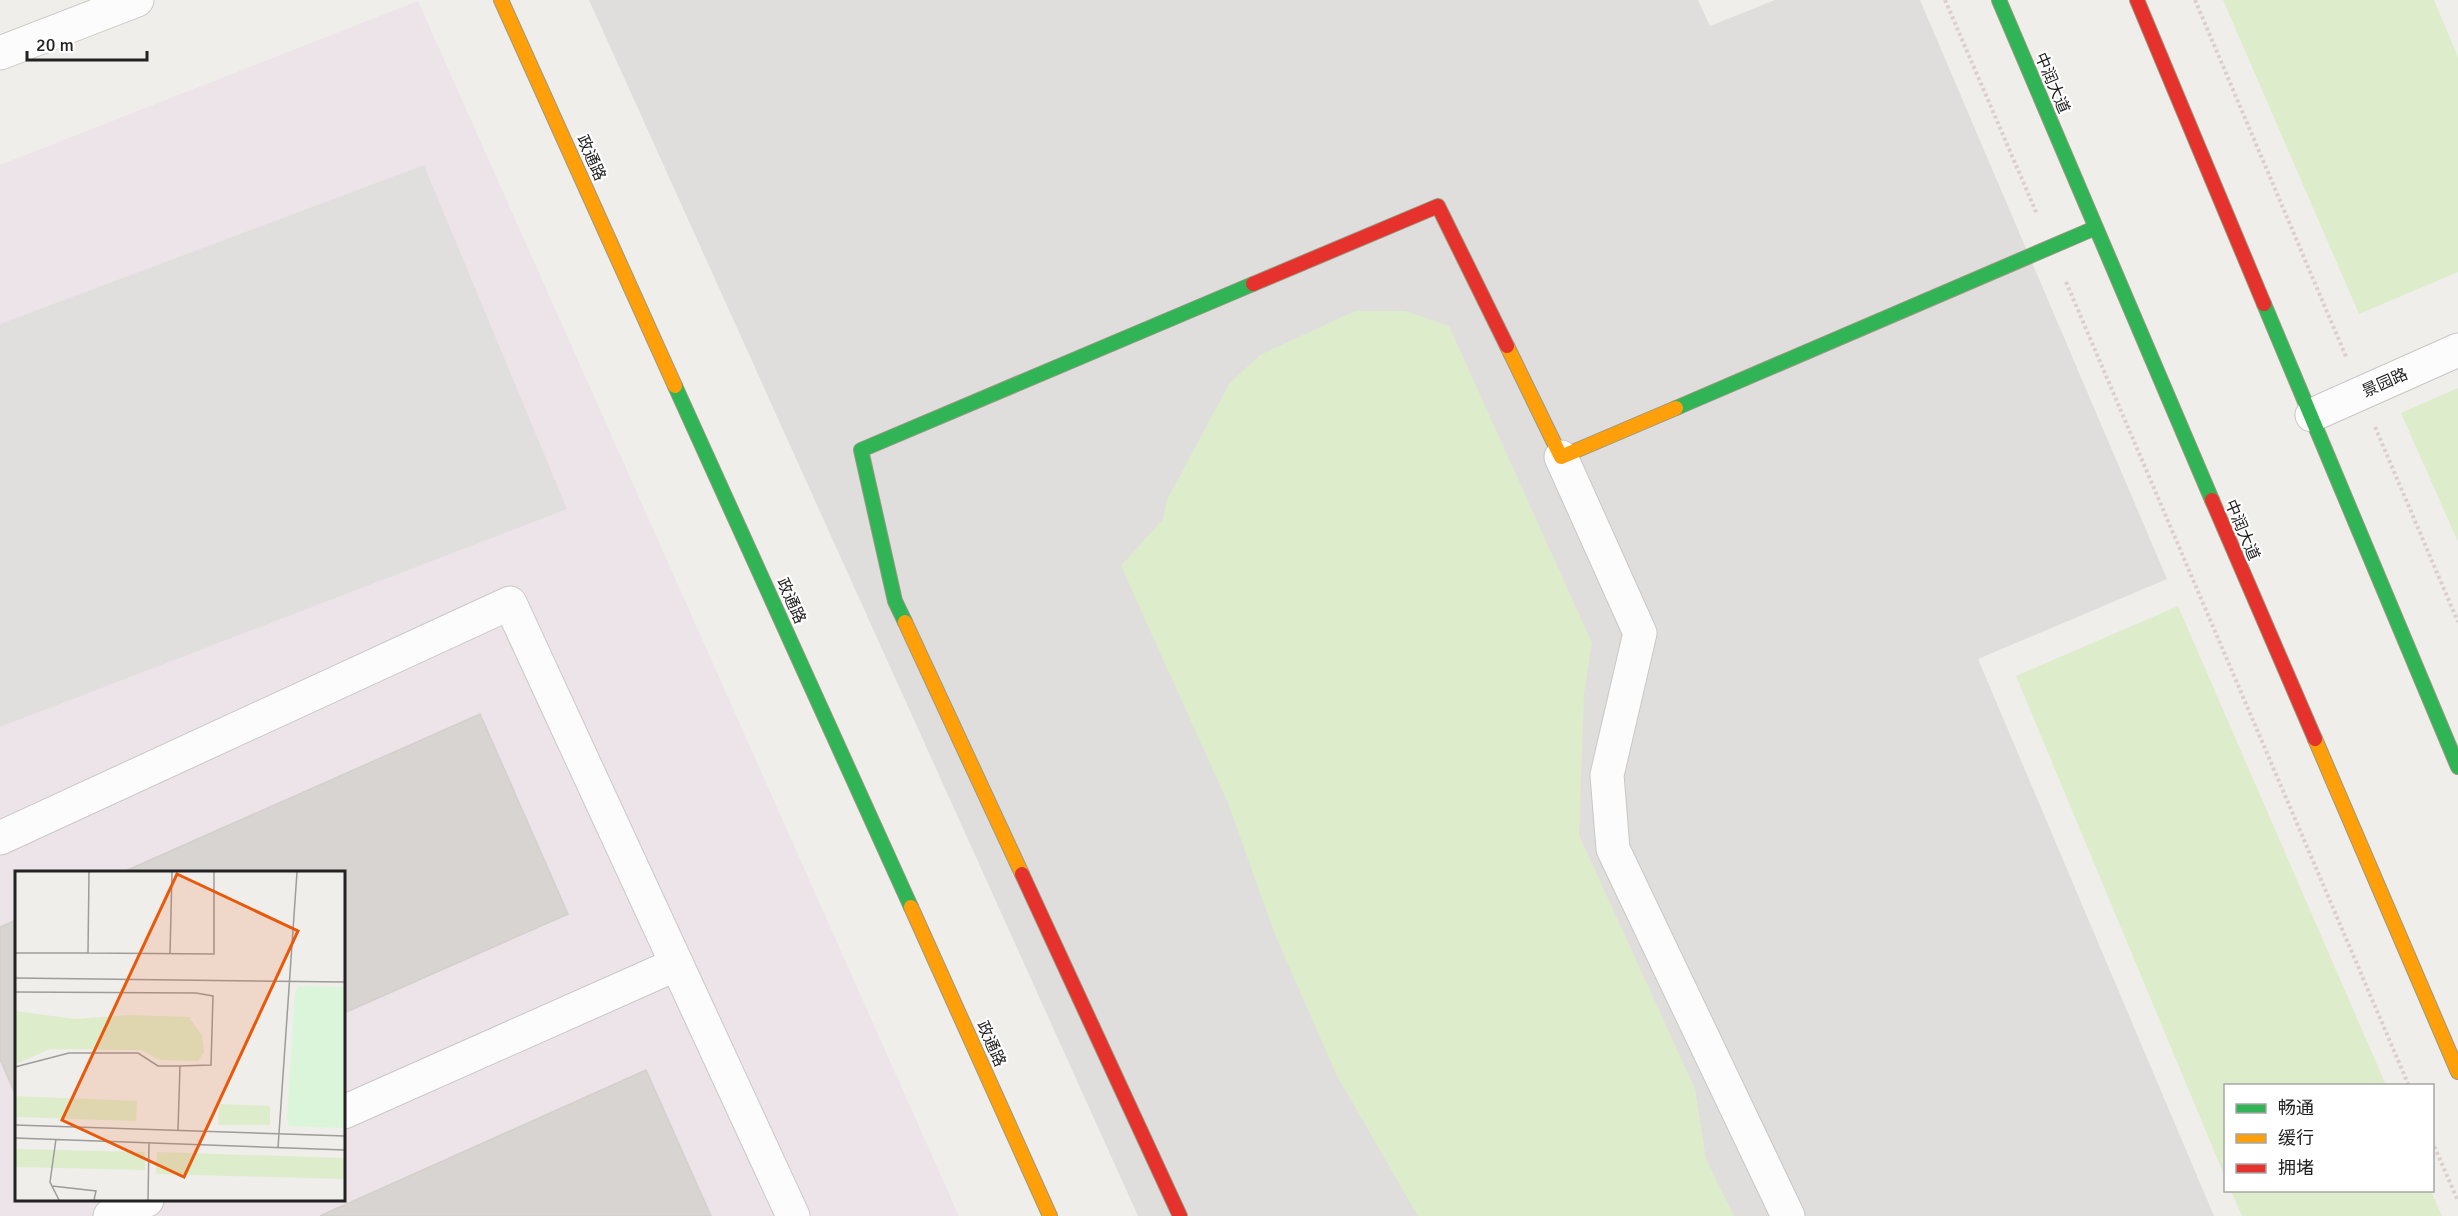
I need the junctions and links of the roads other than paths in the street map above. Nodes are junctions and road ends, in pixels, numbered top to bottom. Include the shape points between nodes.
1 (137, 0) edge
2 (501, 0) edge
3 (1999, 0) edge
4 (2137, 0) edge
5 (0, 53) edge
6 (2094, 228) junction
7 (2458, 350) edge
8 (2312, 415) junction
9 (1561, 457) junction
10 (2458, 767) edge
11 (0, 838) edge
12 (676, 964) junction
13 (2458, 1072) edge
14 (345, 1112) edge
15 (145, 1201) edge
16 (110, 1216) edge
17 (793, 1216) edge
18 (1050, 1216) edge
19 (1180, 1216) edge
20 (1788, 1216) edge

1 - 5 street
2 - 18 street, 政通路
3 - 6 street, 中润大道
4 - 8 street
6 - 9 street
6 - 13 street, 中润大道
7 - 8 street, 景园路
8 - 10 street
9 - 19 street via 1438,206 861,450 896,601
9 - 20 street via 1640,633 1607,775 1613,849
11 - 12 street via 510,603
12 - 14 street
12 - 17 street
15 - 16 street

